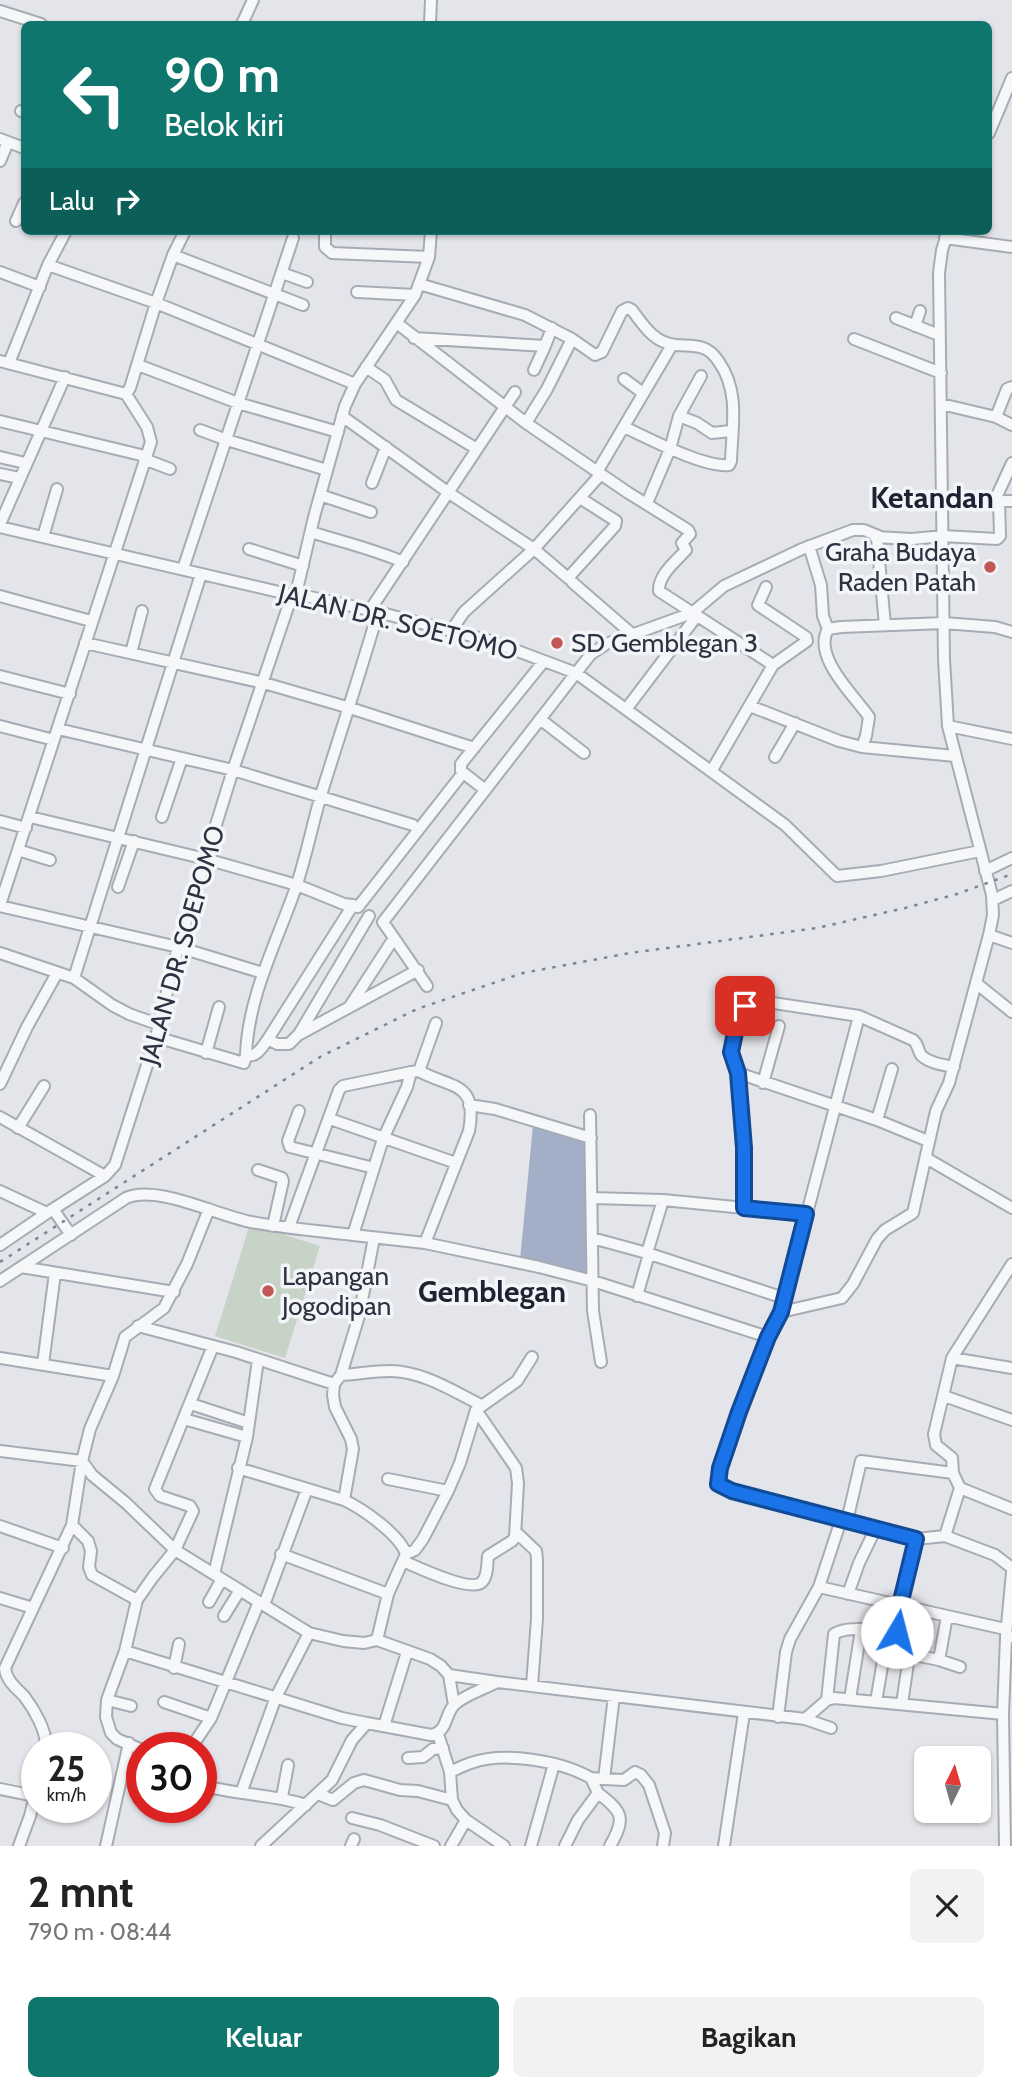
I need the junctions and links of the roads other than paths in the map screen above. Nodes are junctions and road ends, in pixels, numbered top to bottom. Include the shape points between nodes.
1 (253, 0) edge
2 (431, 0) edge
3 (0, 11) edge
4 (32, 21) edge
5 (243, 21) edge
6 (430, 21) edge
7 (1012, 78) edge
8 (992, 126) edge
9 (4, 140) edge
10 (21, 147) edge
11 (0, 161) edge
12 (21, 210) edge
13 (16, 221) dead end
14 (64, 235) edge
15 (183, 235) edge
16 (325, 235) edge
17 (431, 235) edge
18 (947, 235) edge
19 (952, 235) edge
20 (293, 238) dead end
21 (1012, 247) edge
22 (173, 255) junction
23 (429, 257) junction
24 (48, 265) junction
25 (0, 272) edge
26 (282, 273) junction
27 (307, 282) dead end
28 (40, 287) junction
29 (417, 290) junction
30 (357, 292) dead end
31 (276, 294) junction
32 (156, 303) junction
33 (303, 305) dead end
34 (920, 311) dead end
35 (896, 318) dead end
36 (398, 324) junction
37 (915, 326) junction
38 (552, 328) junction
39 (939, 335) junction
40 (414, 338) junction
41 (572, 339) junction
42 (854, 339) dead end
43 (258, 345) junction
44 (671, 345) junction
45 (545, 346) junction
46 (4, 362) edge
47 (138, 365) junction
48 (366, 367) junction
49 (534, 370) dead end
50 (941, 373) junction
51 (701, 376) dead end
52 (65, 377) junction
53 (624, 379) dead end
54 (355, 384) junction
55 (1012, 387) edge
56 (515, 392) dead end
57 (643, 393) junction
58 (126, 394) junction
59 (238, 403) junction
60 (941, 404) junction
61 (505, 406) junction
62 (342, 416) junction
63 (679, 416) junction
64 (996, 416) junction
65 (0, 421) edge
66 (526, 423) junction
67 (1012, 425) edge
68 (624, 427) junction
69 (200, 430) dead end
70 (731, 431) junction
71 (41, 432) junction
72 (338, 432) junction
73 (226, 440) junction
74 (386, 447) junction
75 (477, 449) junction
76 (670, 449) junction
77 (0, 457) edge
78 (144, 458) junction
79 (25, 463) junction
80 (1012, 463) edge
81 (170, 468) dead end
82 (327, 470) junction
83 (599, 473) junction
84 (0, 474) edge
85 (19, 478) junction
86 (372, 482) dead end
87 (57, 489) dead end
88 (449, 493) junction
89 (320, 495) junction
90 (580, 498) junction
91 (997, 500) junction
92 (1012, 501) edge
93 (944, 502) junction
94 (647, 503) junction
95 (371, 512) dead end
96 (0, 525) edge
97 (311, 531) junction
98 (943, 536) junction
99 (43, 537) junction
100 (879, 537) junction
101 (808, 546) junction
102 (248, 549) dead end
103 (534, 549) junction
104 (113, 554) junction
105 (403, 562) junction
106 (303, 566) junction
107 (183, 569) junction
108 (201, 574) junction
109 (572, 582) dead end
110 (766, 587) dead end
111 (294, 595) junction
112 (0, 596) edge
113 (142, 611) dead end
114 (374, 611) junction
115 (694, 615) junction
116 (91, 621) junction
117 (944, 623) junction
118 (885, 625) junction
119 (828, 629) junction
120 (451, 631) junction
121 (1012, 632) edge
122 (632, 634) junction
123 (85, 643) junction
124 (131, 653) junction
125 (544, 661) junction
126 (173, 662) junction
127 (773, 665) junction
128 (576, 673) junction
129 (0, 676) edge
130 (264, 683) junction
131 (69, 694) junction
132 (750, 706) junction
133 (350, 708) junction
134 (627, 708) junction
135 (540, 719) junction
136 (795, 723) junction
137 (0, 726) edge
138 (948, 726) junction
139 (56, 734) junction
140 (1012, 739) edge
141 (862, 747) junction
142 (474, 748) junction
143 (147, 751) junction
144 (584, 753) dead end
145 (955, 755) junction
146 (775, 757) dead end
147 (182, 758) junction
148 (233, 770) junction
149 (712, 770) junction
150 (463, 773) junction
151 (484, 789) junction
152 (320, 797) junction
153 (162, 817) dead end
154 (0, 821) edge
155 (28, 822) junction
156 (413, 825) dead end
157 (118, 838) junction
158 (134, 841) junction
159 (18, 850) junction
160 (980, 851) junction
161 (1012, 858) edge
162 (206, 859) junction
163 (50, 860) dead end
164 (985, 871) junction
165 (297, 885) junction
166 (118, 887) dead end
167 (1012, 891) edge
168 (993, 900) junction
169 (0, 905) edge
170 (355, 906) junction
171 (369, 916) junction
172 (383, 922) junction
173 (89, 926) junction
174 (989, 935) junction
175 (394, 938) junction
176 (1012, 943) edge
177 (178, 947) junction
178 (0, 953) edge
179 (418, 970) junction
180 (57, 973) junction
181 (263, 973) junction
182 (74, 978) junction
183 (976, 983) junction
184 (426, 986) dead end
185 (219, 1007) dead end
186 (348, 1008) junction
187 (1012, 1012) edge
188 (859, 1016) junction
189 (436, 1023) dead end
190 (159, 1025) junction
191 (779, 1026) dead end
192 (298, 1035) junction
193 (156, 1037) junction
194 (268, 1039) junction
195 (206, 1053) junction
196 (246, 1055) junction
197 (954, 1067) junction
198 (892, 1069) dead end
199 (415, 1072) junction
200 (738, 1073) junction
201 (763, 1083) junction
202 (0, 1084) edge
203 (44, 1086) dead end
204 (469, 1105) junction
205 (835, 1107) junction
206 (299, 1111) dead end
207 (590, 1115) dead end
208 (0, 1117) edge
209 (330, 1119) junction
210 (877, 1120) junction
211 (19, 1128) junction
212 (591, 1138) junction
213 (383, 1139) junction
214 (928, 1141) junction
215 (318, 1153) junction
216 (926, 1158) junction
217 (456, 1163) junction
218 (374, 1168) junction
219 (258, 1170) dead end
220 (105, 1177) junction
221 (0, 1191) edge
222 (592, 1198) junction
223 (663, 1200) junction
224 (744, 1208) junction
225 (1012, 1208) edge
226 (209, 1209) junction
227 (50, 1211) junction
228 (806, 1214) junction
229 (273, 1226) junction
230 (289, 1227) junction
231 (71, 1235) junction
232 (353, 1235) junction
233 (374, 1238) junction
234 (592, 1238) junction
235 (425, 1243) junction
236 (1, 1244) edge
237 (648, 1253) junction
238 (1012, 1264) edge
239 (22, 1267) junction
240 (55, 1273) junction
241 (0, 1281) edge
242 (593, 1281) junction
243 (174, 1292) junction
244 (637, 1296) junction
245 (784, 1298) junction
246 (781, 1312) junction
247 (138, 1326) junction
248 (768, 1337) junction
249 (214, 1346) junction
250 (531, 1357) dead end
251 (0, 1358) edge
252 (952, 1358) junction
253 (258, 1360) junction
254 (601, 1363) dead end
255 (43, 1364) junction
256 (1012, 1368) edge
257 (113, 1376) junction
258 (337, 1380) junction
259 (944, 1396) junction
260 (191, 1404) junction
261 (478, 1407) junction
262 (184, 1419) junction
263 (1012, 1420) edge
264 (249, 1423) junction
265 (247, 1437) junction
266 (0, 1451) edge
267 (849, 1455) dead end
268 (82, 1461) junction
269 (861, 1461) junction
270 (238, 1468) junction
271 (953, 1473) junction
272 (388, 1479) dead end
273 (960, 1488) junction
274 (307, 1489) junction
275 (448, 1491) junction
276 (344, 1500) junction
277 (1012, 1509) edge
278 (844, 1521) junction
279 (72, 1525) junction
280 (0, 1526) edge
281 (875, 1530) junction
282 (516, 1532) junction
283 (945, 1536) junction
284 (916, 1539) junction
285 (62, 1548) junction
286 (175, 1550) junction
287 (281, 1554) junction
288 (404, 1558) junction
289 (1012, 1567) edge
290 (218, 1577) junction
291 (819, 1587) junction
292 (240, 1590) junction
293 (388, 1594) junction
294 (848, 1594) junction
295 (0, 1598) edge
296 (137, 1600) junction
297 (209, 1602) dead end
298 (261, 1604) junction
299 (900, 1605) junction
300 (33, 1608) junction
301 (224, 1616) dead end
302 (947, 1616) junction
303 (861, 1630) junction
304 (1008, 1631) edge
305 (892, 1632) junction
306 (309, 1633) junction
307 (377, 1640) junction
308 (179, 1644) dead end
309 (125, 1651) junction
310 (407, 1652) junction
311 (909, 1654) junction
312 (939, 1660) junction
313 (960, 1667) dead end
314 (174, 1668) junction
315 (449, 1675) junction
316 (497, 1682) junction
317 (227, 1683) junction
318 (531, 1685) junction
319 (614, 1696) junction
320 (276, 1697) junction
321 (850, 1699) junction
322 (107, 1700) junction
323 (827, 1700) junction
324 (164, 1702) dead end
325 (876, 1702) junction
326 (902, 1704) junction
327 (454, 1705) junction
328 (131, 1706) dead end
329 (744, 1713) junction
330 (1003, 1714) junction
331 (778, 1717) junction
332 (211, 1718) junction
333 (805, 1720) junction
334 (367, 1724) junction
335 (384, 1726) junction
336 (831, 1728) dead end
337 (44, 1732) edge
338 (202, 1732) edge
339 (438, 1734) junction
340 (126, 1742) edge
341 (443, 1748) junction
342 (126, 1756) edge
343 (408, 1758) dead end
344 (554, 1764) junction
345 (288, 1765) dead end
346 (450, 1772) junction
347 (591, 1778) junction
348 (604, 1779) junction
349 (217, 1788) edge
350 (0, 1789) edge
351 (21, 1791) edge
352 (241, 1793) junction
353 (598, 1793) junction
354 (318, 1794) junction
355 (282, 1797) junction
356 (452, 1800) junction
357 (306, 1805) junction
358 (352, 1818) dead end
359 (466, 1820) junction
360 (26, 1823) edge
361 (19, 1846) edge
362 (106, 1846) edge
363 (261, 1846) edge
364 (434, 1846) edge
365 (451, 1846) edge
366 (504, 1846) edge
367 (531, 1846) edge
368 (565, 1846) edge
369 (610, 1846) edge
370 (663, 1846) edge
371 (724, 1846) edge
372 (1005, 1846) edge

1 - 5 street
2 - 6 street
3 - 4 street
7 - 8 street
9 - 10 street
9 - 11 street
12 - 13 street
14 - 24 street
15 - 22 street
16 - 23 street via 325,247 332,253
17 - 23 street, JALAN DR. SOEPOMO
18 - 39 street via 939,273
19 - 21 street
20 - 26 street
22 - 31 street
22 - 32 street
23 - 29 street, JALAN DR. SOEPOMO
24 - 28 street
24 - 32 street
25 - 28 street
26 - 27 street
26 - 31 street
28 - 46 street
29 - 30 street
29 - 36 street, JALAN DR. SOEPOMO
29 - 38 street via 525,315
31 - 33 street
31 - 43 street
32 - 43 street
32 - 47 street
34 - 37 street
35 - 37 street
36 - 40 street
36 - 48 street, JALAN DR. SOEPOMO
37 - 39 street
38 - 41 street
38 - 45 street
39 - 50 street
40 - 45 street
40 - 61 street
41 - 44 street via 599,356 628,308 650,335
41 - 66 street
42 - 50 street
43 - 54 street
43 - 59 street
44 - 57 street
44 - 70 street via 705,348 718,361 734,400
45 - 49 street
46 - 52 street
47 - 58 street
47 - 59 street
48 - 54 street, JALAN DR. SOEPOMO
48 - 75 street via 385,380 396,400
50 - 60 street
51 - 63 street
52 - 58 street
52 - 71 street
53 - 57 street
54 - 62 street, JALAN DR. SOEPOMO
55 - 64 street
56 - 61 street
57 - 68 street
58 - 78 street via 149,434
59 - 72 street
59 - 73 street
60 - 64 street
60 - 93 street
61 - 66 street
61 - 75 street
62 - 72 street, JALAN DR. SOEPOMO
62 - 74 street
63 - 70 street via 712,433
63 - 76 street
64 - 67 street
65 - 71 street
66 - 83 street
68 - 76 street
68 - 83 street
69 - 73 street
70 - 76 street via 729,465
71 - 78 street
71 - 79 street
72 - 82 street, JALAN DR. SOEPOMO
73 - 82 street
73 - 107 street
74 - 86 street
74 - 88 street
75 - 88 street
76 - 94 street
77 - 79 street
78 - 81 street
78 - 104 street
79 - 85 street
80 - 91 street
82 - 89 street, JALAN DR. SOEPOMO
83 - 90 street
83 - 94 street
84 - 85 street
85 - 96 street
87 - 99 street
88 - 103 street
88 - 105 street
89 - 95 street
89 - 97 street, JALAN DR. SOEPOMO
90 - 103 street
90 - 103 street via 616,521 615,526 568,578
91 - 92 street
91 - 93 street
91 - 98 street via 999,538
93 - 98 street
94 - 115 street via 690,531 682,543 686,550 658,588
96 - 99 street, JALAN DR. SOETOMO
97 - 105 street
97 - 106 street, JALAN DR. SOEPOMO
98 - 100 street
98 - 117 street
99 - 104 street, JALAN DR. SOETOMO
100 - 101 street via 864,530
100 - 118 street
101 - 115 street via 724,586
101 - 119 street via 821,585
102 - 106 street
103 - 120 street via 464,612
104 - 107 street, JALAN DR. SOETOMO
104 - 116 street
105 - 114 street
106 - 111 street, JALAN DR. SOEPOMO
107 - 108 street, JALAN DR. SOETOMO
108 - 111 street, JALAN DR. SOETOMO
108 - 126 street
109 - 122 street
110 - 127 street via 758,606 807,639
111 - 114 street, JALAN DR. SOETOMO
111 - 130 street, JALAN DR. SOEPOMO
112 - 116 street
113 - 124 street
114 - 120 street, JALAN DR. SOETOMO
114 - 133 street
115 - 122 street
115 - 127 street
115 - 134 street
116 - 123 street
117 - 118 street
117 - 121 street
117 - 138 street
118 - 119 street
119 - 141 street via 824,639 832,668 869,718
120 - 125 street, JALAN DR. SOETOMO
122 - 128 street via 595,651
123 - 124 street
123 - 131 street
124 - 126 street
125 - 128 street, JALAN DR. SOETOMO
125 - 142 street
126 - 130 street
126 - 143 street
127 - 132 street
128 - 134 street, JALAN DR. SOETOMO
128 - 135 street
129 - 131 street
130 - 133 street
130 - 148 street, JALAN DR. SOEPOMO
131 - 139 street
132 - 136 street
132 - 149 street
133 - 142 street
133 - 152 street
134 - 149 street, JALAN DR. SOETOMO
135 - 144 street
135 - 151 street
136 - 141 street
136 - 146 street
137 - 139 street
138 - 140 street
138 - 145 street
139 - 143 street
139 - 155 street
141 - 145 street
142 - 150 street via 461,764
143 - 147 street
143 - 157 street
145 - 160 street
147 - 148 street
147 - 153 street
148 - 152 street
148 - 162 street, JALAN DR. SOEPOMO
149 - 160 street, JALAN DR. SOETOMO via 785,825 837,876
150 - 151 street
150 - 170 street
151 - 172 street
152 - 156 street
152 - 165 street
154 - 155 street
155 - 157 street
155 - 159 street
157 - 158 street
157 - 173 street
158 - 162 street
158 - 166 street
159 - 163 street
159 - 169 street
160 - 164 street
161 - 164 street
162 - 165 street
162 - 177 street, JALAN DR. SOEPOMO
164 - 168 street
165 - 170 street
165 - 181 street
167 - 168 street
168 - 174 street
169 - 173 street
170 - 171 street
170 - 194 street
171 - 172 street
171 - 192 street
172 - 175 street
173 - 177 street
173 - 182 street
174 - 176 street
174 - 183 street
175 - 179 street
175 - 186 street
177 - 181 street
177 - 190 street, JALAN DR. SOEPOMO
178 - 180 street
179 - 184 street
179 - 186 street
180 - 182 street
180 - 202 street
181 - 196 street
182 - 190 street via 129,1014
183 - 187 street
183 - 197 street
185 - 195 street
186 - 192 street
188 - 197 street via 917,1042 924,1058
188 - 200 street via 754,1000 739,1014 731,1052
188 - 205 street
189 - 199 street
190 - 193 street, JALAN DR. SOEPOMO
191 - 201 street
192 - 194 street via 285,1045
193 - 195 street
193 - 220 street, JALAN DR. SOEPOMO via 118,1158
194 - 196 street via 258,1053
195 - 196 street via 244,1063
197 - 214 street
198 - 210 street
199 - 204 street via 463,1090
199 - 209 street via 343,1086
199 - 213 street
200 - 201 street
200 - 224 street
201 - 205 street
203 - 211 street
204 - 212 street
204 - 217 street via 469,1131
205 - 210 street
205 - 228 street
206 - 215 street via 288,1144
207 - 212 street
208 - 211 street
209 - 213 street
209 - 215 street
210 - 214 street
211 - 220 street
212 - 222 street
213 - 217 street
213 - 218 street
214 - 216 street
215 - 218 street
215 - 230 street
216 - 225 street
216 - 246 street via 914,1213 877,1239 847,1294
217 - 235 street
218 - 232 street
219 - 229 street via 283,1181
220 - 227 street, JALAN DR. SOEPOMO
221 - 227 street
222 - 223 street
222 - 234 street
223 - 224 street
223 - 237 street
224 - 228 street
226 - 229 street
226 - 231 street via 132,1195
226 - 243 street
227 - 231 street
227 - 236 street, JALAN DR. SOEPOMO
228 - 245 street
229 - 230 street
230 - 232 street
231 - 239 street
232 - 233 street
233 - 235 street
233 - 258 street via 359,1316
234 - 237 street
234 - 242 street
235 - 242 street
237 - 244 street
237 - 245 street
238 - 252 street
239 - 240 street
239 - 241 street
240 - 243 street
240 - 255 street
242 - 244 street
242 - 254 street
243 - 247 street via 158,1314
244 - 248 street
245 - 246 street
246 - 248 street
247 - 249 street
247 - 257 street via 125,1337
248 - 278 street via 718,1484
249 - 253 street
249 - 260 street
250 - 261 street via 517,1381
251 - 255 street
252 - 256 street
252 - 259 street
253 - 258 street
253 - 264 street
255 - 257 street
257 - 268 street via 89,1429
258 - 261 street via 391,1371 409,1373
258 - 276 street via 335,1407 353,1449
259 - 263 street
259 - 271 street via 933,1439 952,1458
260 - 262 street
260 - 264 street
261 - 275 street
261 - 282 street via 516,1468
262 - 265 street
262 - 286 street via 155,1489 160,1496 192,1508
264 - 265 street
265 - 270 street
266 - 268 street
267 - 269 street
268 - 279 street
268 - 286 street
269 - 271 street
269 - 278 street
270 - 274 street
270 - 290 street
271 - 273 street
272 - 275 street
273 - 277 street
273 - 283 street
274 - 276 street
274 - 287 street
275 - 288 street via 423,1539
276 - 288 street via 399,1539
278 - 281 street
278 - 291 street
279 - 285 street
279 - 296 street via 90,1546 92,1575
280 - 285 street
281 - 284 street
281 - 294 street
282 - 288 street via 512,1541 488,1556 485,1578 478,1585 449,1580
282 - 318 street via 536,1551 537,1559
283 - 284 street
283 - 289 street via 986,1551
284 - 299 street
285 - 300 street
286 - 290 street
286 - 296 street
287 - 293 street
287 - 298 street
288 - 293 street
289 - 304 street
290 - 292 street
290 - 297 street
291 - 294 street
291 - 331 street via 790,1639
292 - 298 street
292 - 301 street
293 - 307 street
294 - 299 street
295 - 300 street
296 - 309 street
298 - 306 street
298 - 317 street via 240,1642
299 - 302 street
299 - 305 street
300 - 337 street via 5,1673
302 - 304 street
302 - 312 street
303 - 305 street
303 - 321 street
303 - 323 street via 843,1629 834,1634
304 - 330 street
305 - 311 street via 912,1636
305 - 325 street
306 - 307 street via 343,1641
306 - 320 street
307 - 310 street
308 - 314 street
309 - 314 street
309 - 322 street
310 - 315 street via 430,1659
310 - 335 street
311 - 312 street
311 - 326 street
312 - 313 street
314 - 317 street
315 - 316 street
315 - 327 street
316 - 318 street
316 - 327 street
317 - 320 street
317 - 332 street
318 - 319 street
319 - 329 street
319 - 348 street
320 - 334 street
320 - 352 street
321 - 323 street
321 - 325 street
322 - 328 street
322 - 340 street via 111,1733
323 - 333 street
324 - 332 street
325 - 326 street
326 - 330 street
327 - 339 street
329 - 331 street
329 - 371 street
330 - 372 street
331 - 333 street
332 - 338 street
333 - 336 street
334 - 335 street
334 - 354 street
335 - 339 street
339 - 341 street
341 - 343 street
341 - 346 street
342 - 362 street
344 - 346 street via 489,1759
344 - 347 street
344 - 367 street
345 - 355 street
346 - 356 street
347 - 348 street
347 - 353 street
348 - 370 street via 624,1780 635,1772 648,1782 665,1832
349 - 352 street
350 - 351 street
352 - 355 street
353 - 368 street
353 - 369 street via 620,1817
354 - 356 street via 333,1800 364,1780
354 - 357 street
355 - 357 street
356 - 359 street
357 - 363 street
358 - 364 street
359 - 365 street
359 - 366 street
360 - 361 street

